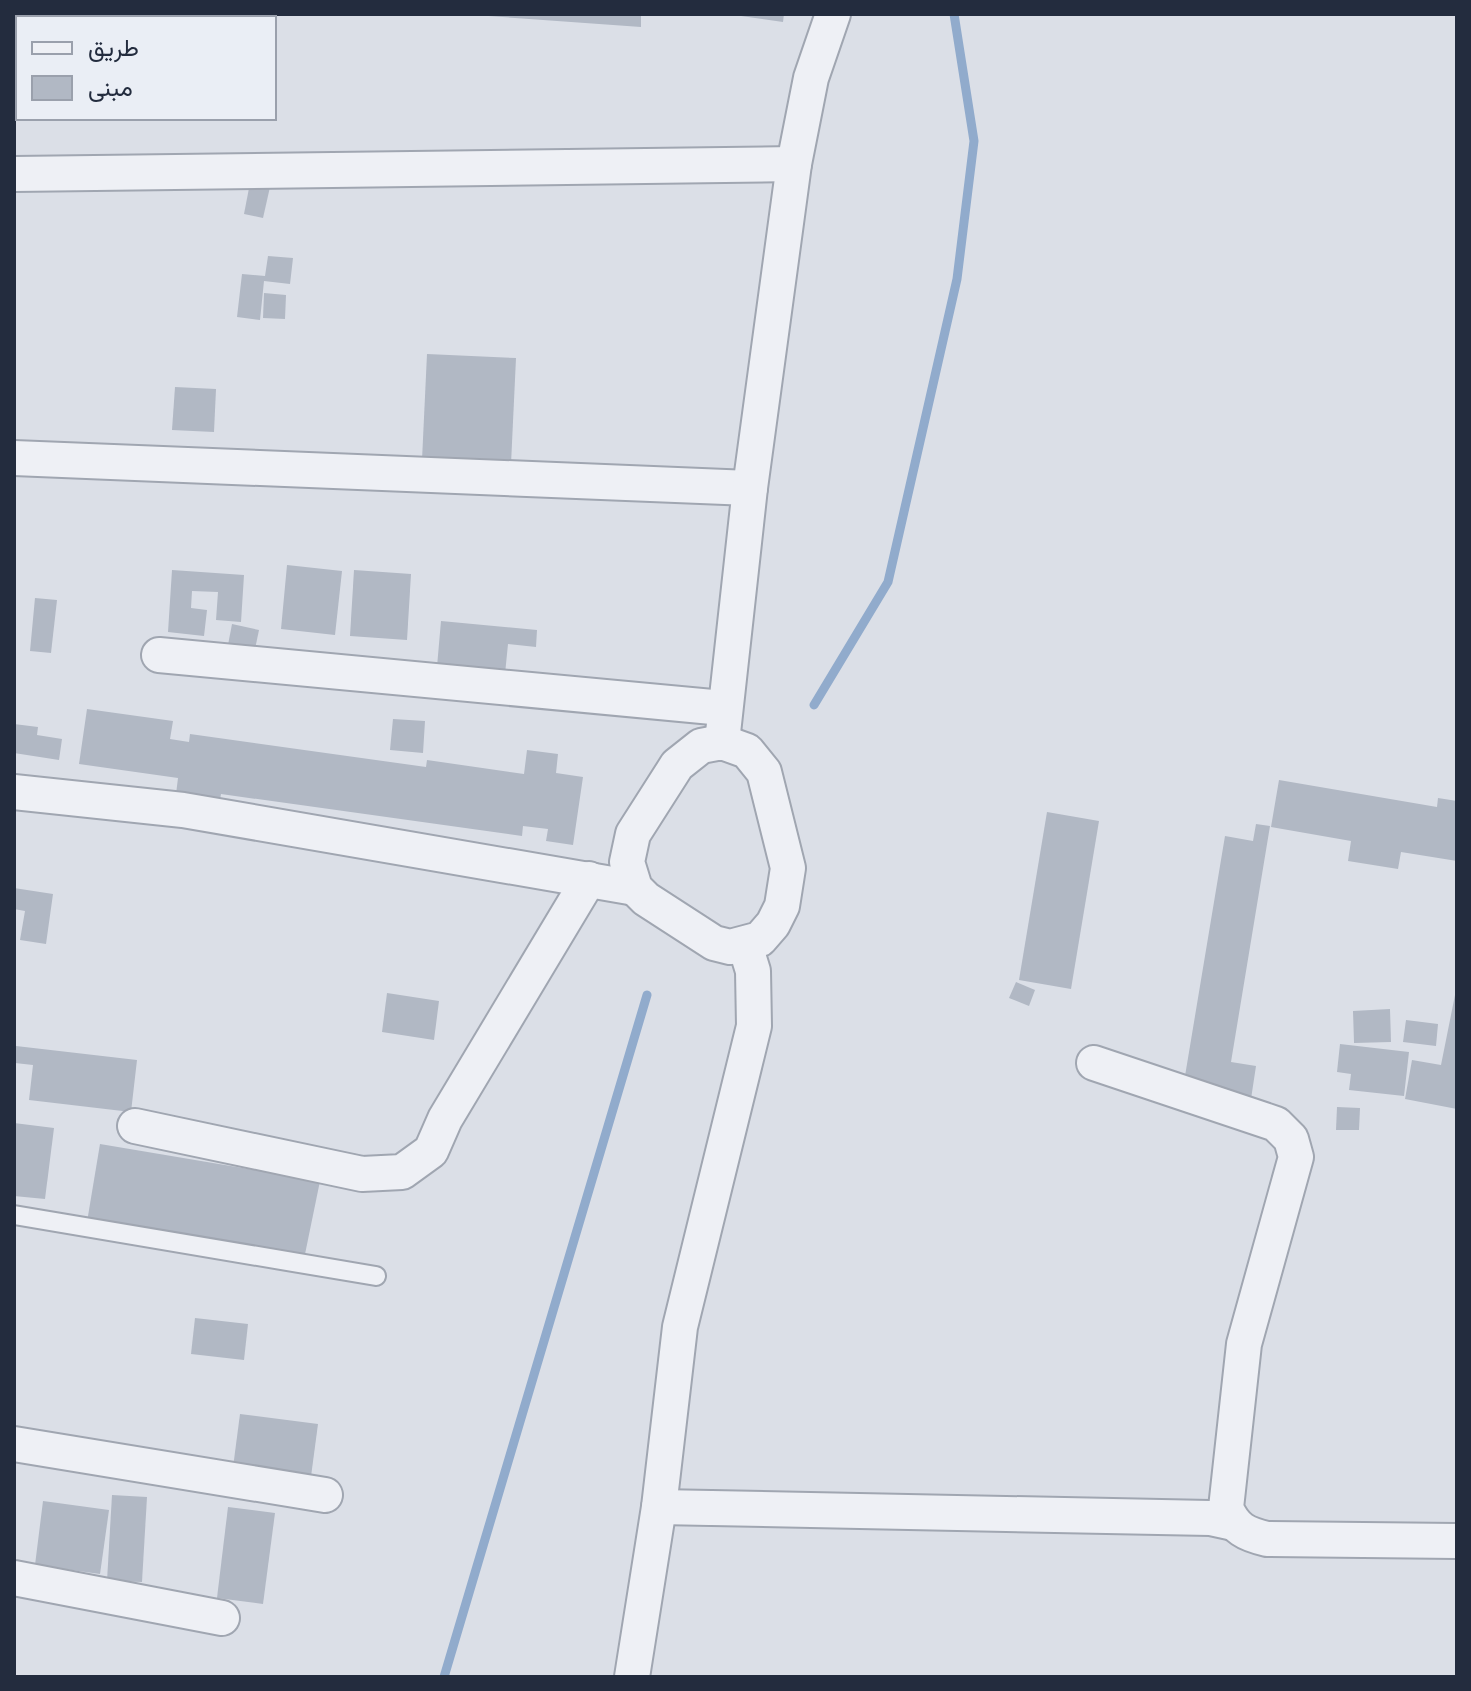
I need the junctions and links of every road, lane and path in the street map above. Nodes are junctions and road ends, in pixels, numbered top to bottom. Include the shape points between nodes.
1 (833, 14) edge
2 (794, 164) junction
3 (14, 174) edge
4 (14, 458) edge
5 (750, 488) junction
6 (159, 655) dead end
7 (723, 725) junction
8 (14, 792) edge
9 (589, 879) junction
10 (635, 888) junction
11 (745, 945) junction
12 (1094, 1063) dead end
13 (135, 1126) dead end
14 (14, 1215) edge
15 (376, 1276) dead end
16 (14, 1444) edge
17 (325, 1495) dead end
18 (659, 1507) junction
19 (1233, 1523) junction
20 (1457, 1541) edge
21 (14, 1578) edge
22 (222, 1618) dead end
23 (632, 1677) edge

1 - 2 street via 811,78
2 - 3 street
2 - 5 street
4 - 5 street
5 - 7 street
6 - 7 street
7 - 10 street via 677,765 633,834 627,862
7 - 11 street via 764,772 788,868 782,906 773,924 760,939
8 - 9 street via 183,810
9 - 10 street
9 - 13 street via 431,1151 402,1172 362,1174
10 - 11 street via 714,943
11 - 18 street via 753,971 754,1026 680,1327
12 - 19 street via 1276,1124 1291,1139 1296,1157 1244,1344 1226,1508
14 - 15 lane
16 - 17 street
18 - 19 street via 1210,1518
18 - 23 street
19 - 20 street via 1245,1534 1267,1539
21 - 22 street

